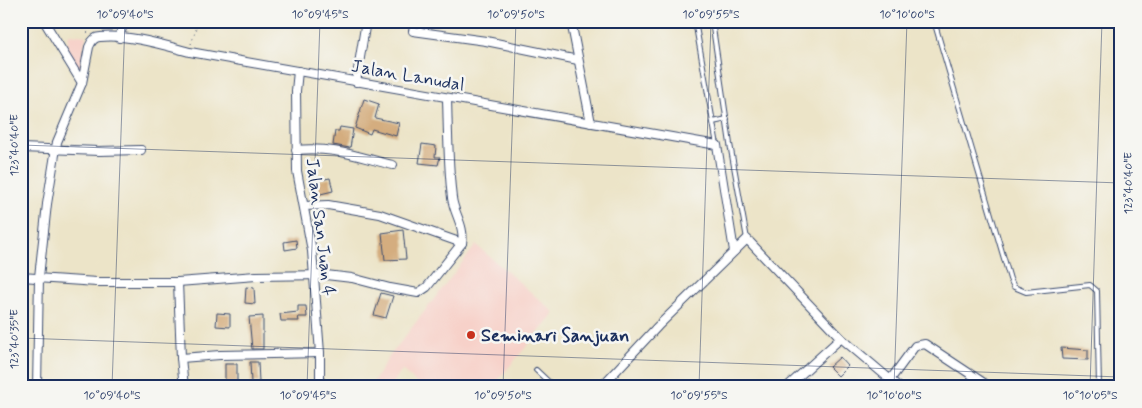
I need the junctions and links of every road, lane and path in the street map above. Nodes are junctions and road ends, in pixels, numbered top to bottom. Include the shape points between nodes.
1 (44, 21) edge
2 (76, 21) edge
3 (124, 21) edge
4 (199, 21) edge
5 (366, 21) edge
6 (571, 21) edge
7 (695, 21) edge
8 (712, 21) edge
9 (934, 21) edge
10 (413, 31) dead end
11 (120, 38) junction
12 (94, 39) junction
13 (190, 52) junction
14 (578, 60) junction
15 (298, 71) junction
16 (356, 82) junction
17 (82, 83) junction
18 (447, 98) junction
19 (727, 119) junction
20 (713, 122) junction
21 (591, 123) junction
22 (717, 145) junction
23 (21, 148) edge
24 (56, 150) junction
25 (141, 150) dead end
26 (296, 150) junction
27 (393, 165) dead end
28 (304, 206) junction
29 (747, 239) junction
30 (462, 242) junction
31 (734, 252) junction
32 (315, 275) junction
33 (21, 277) edge
34 (39, 277) junction
35 (178, 282) junction
36 (841, 338) junction
37 (320, 353) junction
38 (181, 358) junction
39 (536, 370) dead end
40 (978, 379) junction
41 (890, 380) junction
42 (36, 387) edge
43 (184, 387) edge
44 (320, 387) edge
45 (554, 387) edge
46 (601, 387) edge
47 (788, 387) edge
48 (899, 387) edge
49 (974, 387) edge
50 (990, 387) edge
51 (1098, 387) edge

1 - 17 street
2 - 12 path
3 - 11 street
4 - 13 path
5 - 16 street
6 - 14 street
7 - 20 lane
8 - 19 lane
9 - 51 lane via 1014,287 1026,292 1090,285 1097,291
10 - 14 street via 486,41
11 - 12 street, Jalan Lanudal via 98,36
11 - 13 street, Jalan Lanudal
12 - 17 street via 89,46
13 - 15 street, Jalan Lanudal
14 - 21 street
15 - 16 street, Jalan Lanudal
15 - 26 street, Jalan San Juan 4
16 - 18 street, Jalan Lanudal
17 - 24 street
18 - 21 street, Jalan Lanudal
18 - 30 street via 452,200 463,228
19 - 20 lane
19 - 29 lane
20 - 22 lane
21 - 22 street, Jalan Lanudal
22 - 31 street
23 - 24 street
24 - 25 street
24 - 34 street
26 - 27 street via 332,150
26 - 28 street, Jalan San Juan 4
28 - 30 street via 328,205 380,214
28 - 32 street, Jalan San Juan 4
29 - 31 street
29 - 36 street
30 - 32 street via 427,287 418,293 352,278
31 - 46 street
32 - 35 street
32 - 37 street, Jalan San Juan 4
33 - 34 street
34 - 35 street via 97,282
34 - 42 street
35 - 38 street
36 - 41 street
36 - 47 street
37 - 38 street
37 - 44 street, Jalan San Juan 4
38 - 43 street
39 - 45 lane
40 - 41 street via 925,344 915,346
40 - 49 street
40 - 50 street
41 - 48 street

